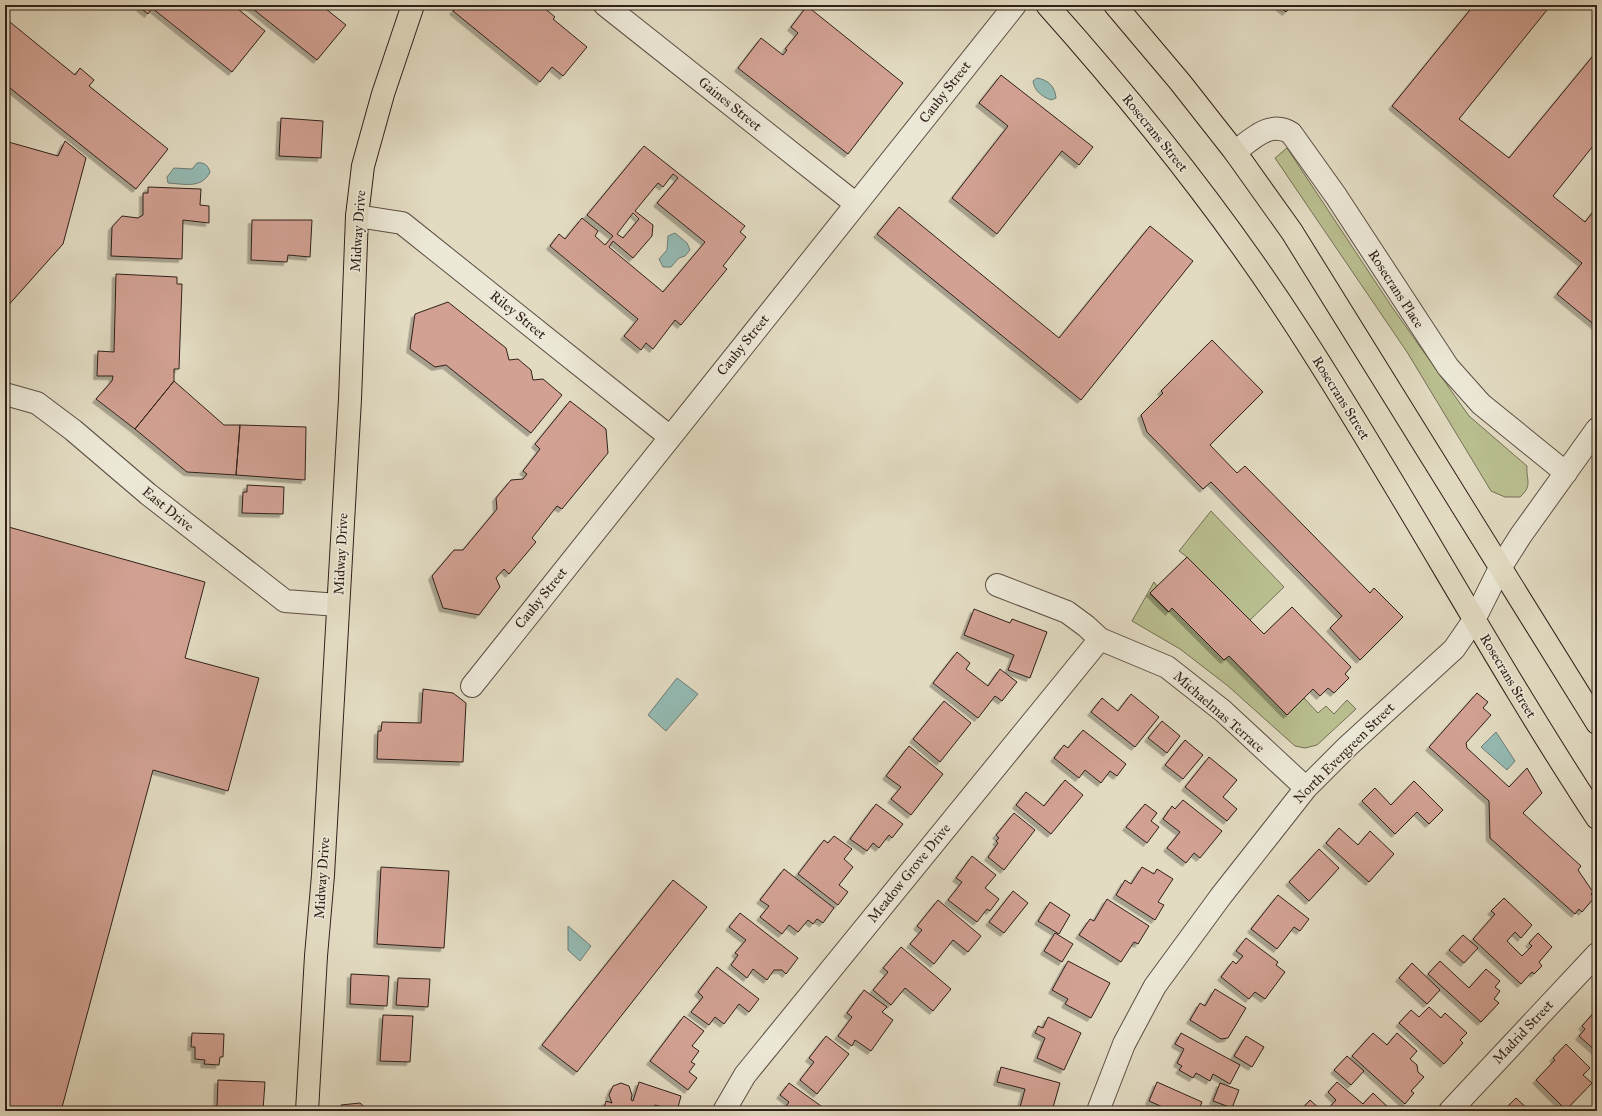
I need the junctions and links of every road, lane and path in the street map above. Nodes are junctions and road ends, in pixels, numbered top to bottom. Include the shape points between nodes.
1 (413, 5) edge
2 (605, 5) edge
3 (1015, 5) edge
4 (1047, 5) edge
5 (1115, 5) edge
6 (1235, 152) junction
7 (856, 204) junction
8 (357, 216) junction
9 (5, 394) edge
10 (1597, 429) edge
11 (670, 437) junction
12 (1566, 472) junction
13 (1500, 568) junction
14 (997, 585) dead end
15 (338, 605) junction
16 (1474, 620) junction
17 (1100, 639) junction
18 (472, 686) dead end
19 (1597, 723) edge
20 (1306, 788) junction
21 (1597, 818) edge
22 (1597, 954) edge
23 (307, 1111) edge
24 (724, 1111) edge
25 (1098, 1111) edge
26 (1450, 1111) edge

1 - 8 main road, Midway Drive via 383,94 363,166
2 - 7 street, Gaines Street
3 - 7 street, Cauby Street
4 - 16 main road, Rosecrans Street via 1150,125 1250,259 1298,330 1452,579
5 - 6 main road
6 - 12 street, Rosecrans Place via 1268,130 1281,128 1291,133 1336,196 1448,367 1481,404
6 - 13 main road via 1322,279
7 - 11 street, Cauby Street
8 - 11 street, Riley Street via 402,222
8 - 15 main road, Midway Drive via 351,386
9 - 15 street, East Drive via 37,403 154,499 286,601
10 - 12 street, North Evergreen Street
11 - 18 street, Cauby Street
12 - 13 street, North Evergreen Street
13 - 16 street, North Evergreen Street
13 - 19 main road
14 - 17 street, Michaelmas Terrace via 1067,612
15 - 23 main road, Midway Drive
16 - 20 street, North Evergreen Street via 1454,649
16 - 21 main road, Rosecrans Street
17 - 20 street, Michaelmas Terrace via 1166,667 1222,711
17 - 24 street, Meadow Grove Drive via 745,1075
20 - 25 street, North Evergreen Street via 1221,896 1155,986 1124,1044
22 - 26 street, Madrid Street

